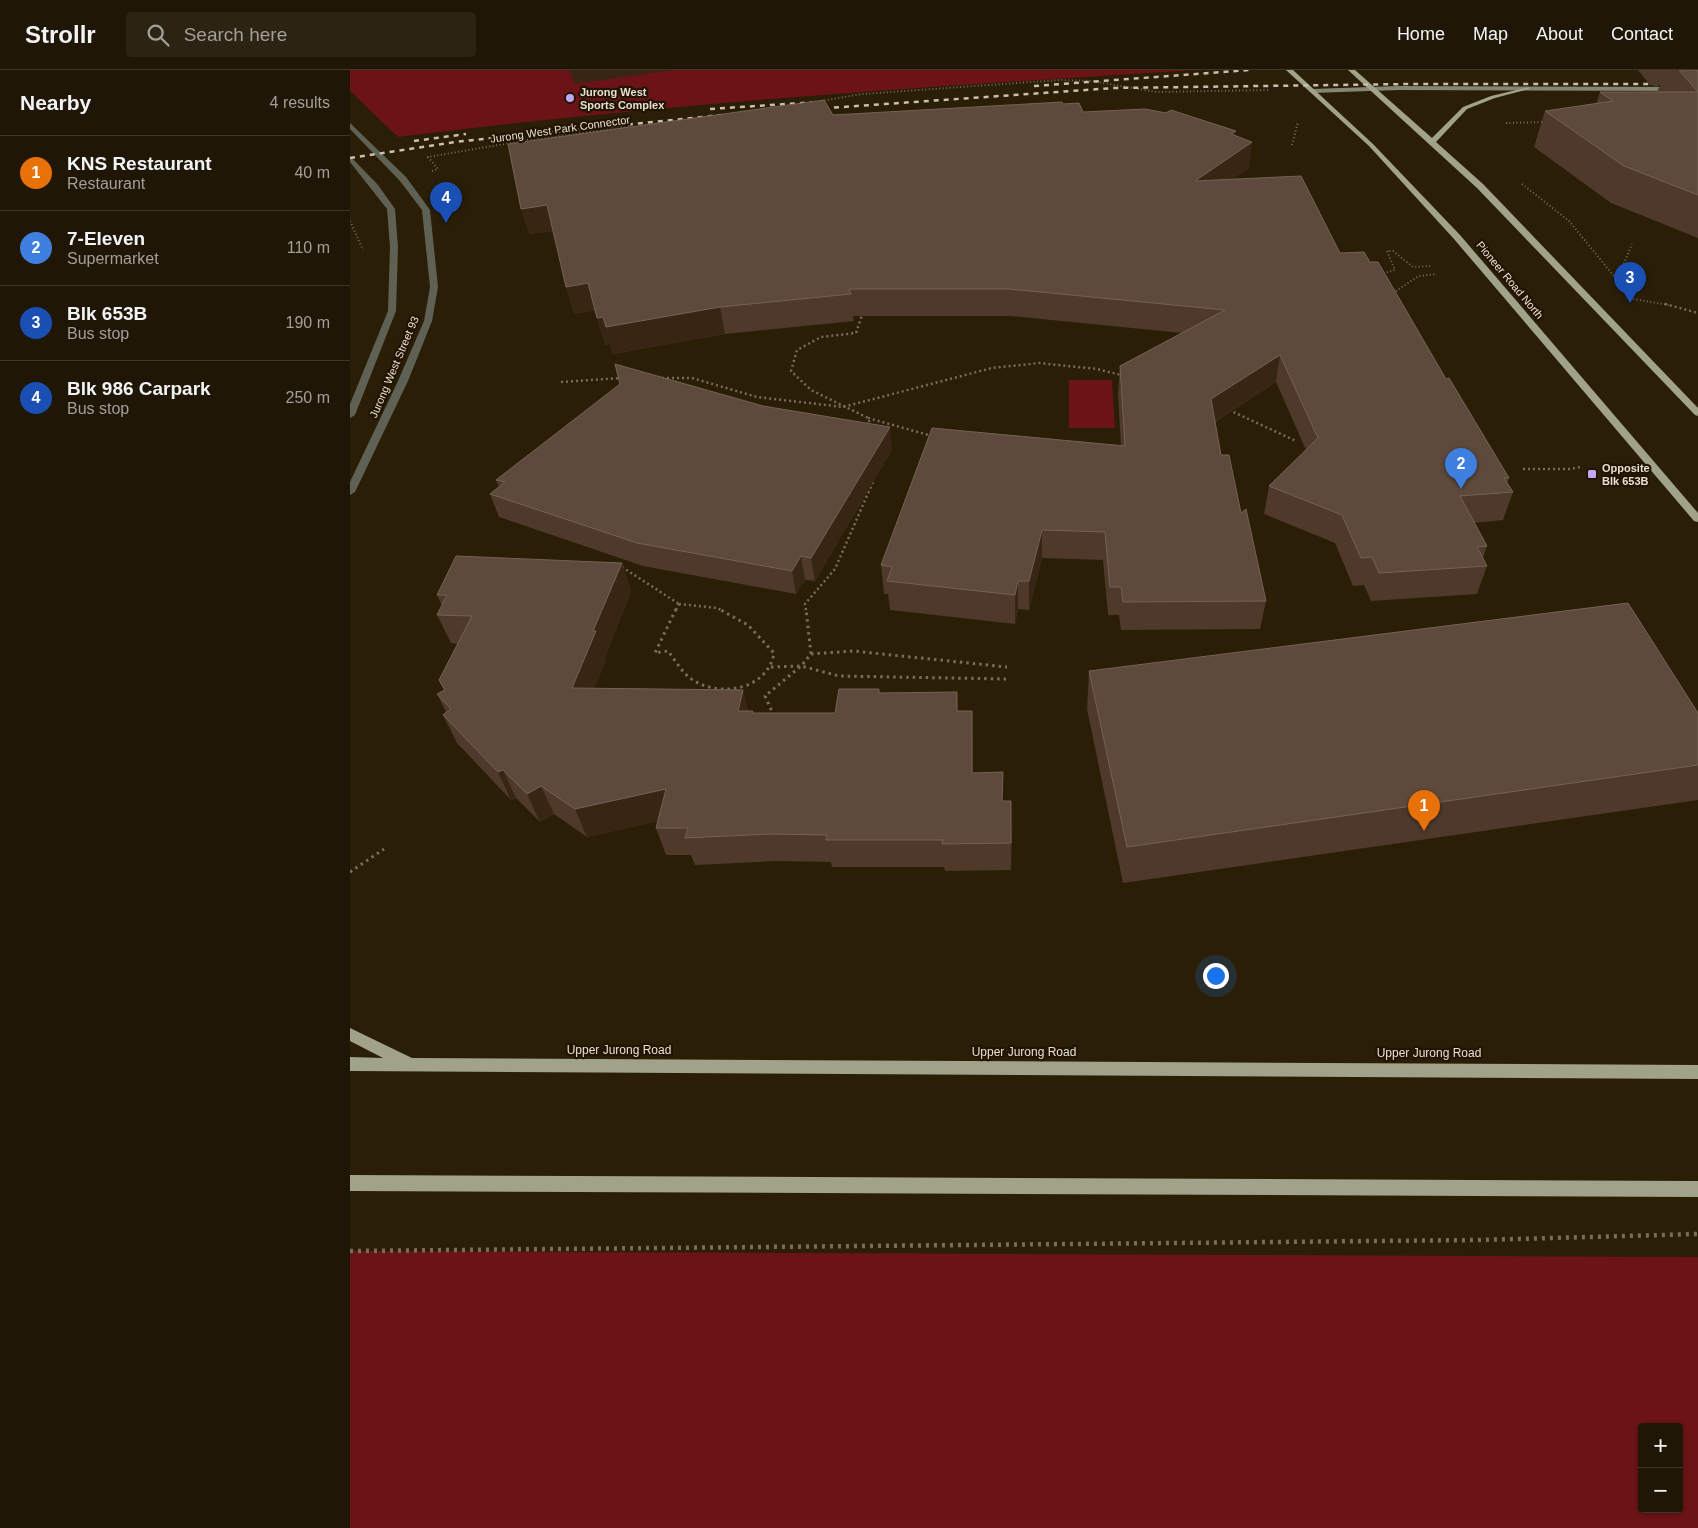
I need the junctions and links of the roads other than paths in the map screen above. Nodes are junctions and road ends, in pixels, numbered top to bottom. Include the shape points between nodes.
1 (1289, 70) edge
2 (1350, 70) edge
3 (1373, 88) junction
4 (1527, 88) junction
5 (1698, 88) edge
6 (1312, 90) junction
7 (350, 125) edge
8 (1432, 142) junction
9 (350, 158) edge
10 (1698, 413) edge
11 (350, 416) edge
12 (350, 492) edge
13 (1698, 519) edge
14 (350, 1034) edge
15 (350, 1064) edge
16 (411, 1065) junction
17 (1698, 1072) edge
18 (350, 1184) edge
19 (1698, 1189) edge

1 - 6 main road, Pioneer Road North
2 - 3 main road
3 - 4 street
3 - 6 street
3 - 8 main road
4 - 5 street
4 - 8 main road via 1465,108
6 - 13 main road, Pioneer Road North via 1395,170 1458,237
7 - 12 street, Jurong West Street 93 via 403,179 426,210 434,287 428,321
8 - 10 main road via 1487,193
9 - 11 street, Jurong West Street 93 via 391,210 394,247 392,312
14 - 16 main road
15 - 16 main road, Upper Jurong Road
16 - 17 main road, Upper Jurong Road
18 - 19 main road

